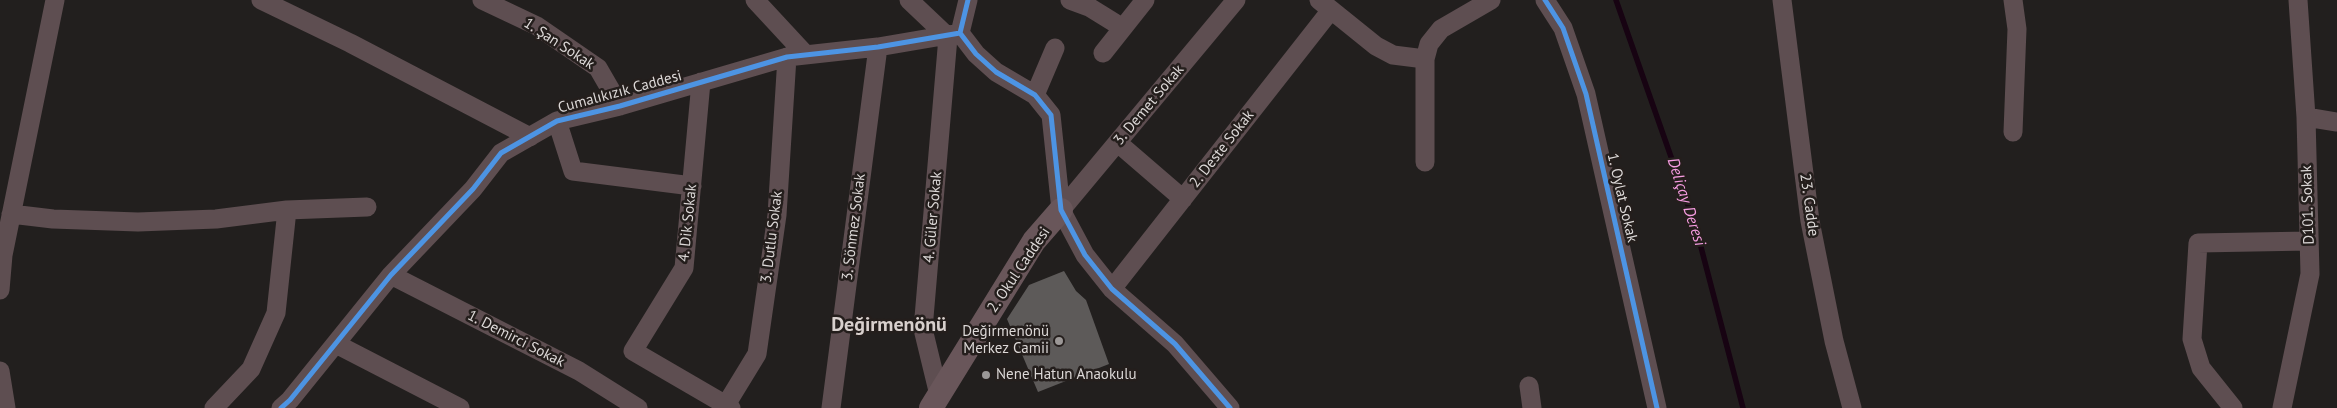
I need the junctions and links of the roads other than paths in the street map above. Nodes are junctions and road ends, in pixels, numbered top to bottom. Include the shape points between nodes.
1 (54, 0) edge
2 (261, 0) edge
3 (482, 0) edge
4 (755, 0) edge
5 (909, 0) edge
6 (968, 0) edge
7 (1070, 0) edge
8 (1145, 0) edge
9 (1236, 0) edge
10 (1491, 0) edge
11 (1545, 0) edge
12 (1782, 0) edge
13 (2013, 0) edge
14 (2298, 0) edge
15 (1325, 5) edge
16 (1123, 28) junction
17 (954, 35) junction
18 (878, 47) junction
19 (1055, 48) dead end
20 (1103, 53) dead end
21 (796, 56) junction
22 (1425, 59) junction
23 (702, 82) junction
24 (1035, 96) junction
25 (620, 106) junction
26 (2306, 117) junction
27 (557, 121) junction
28 (2337, 122) edge
29 (2013, 132) dead end
30 (530, 137) junction
31 (1118, 143) junction
32 (1425, 162) dead end
33 (692, 186) junction
34 (1183, 198) junction
35 (367, 207) dead end
36 (287, 210) junction
37 (1061, 210) junction
38 (11, 214) junction
39 (2310, 241) junction
40 (391, 275) junction
41 (1112, 289) junction
42 (0, 290) edge
43 (336, 344) junction
44 (0, 371) edge
45 (1529, 386) dead end
46 (935, 401) edge
47 (727, 407) edge
48 (6, 408) edge
49 (214, 408) edge
50 (281, 408) edge
51 (460, 408) edge
52 (638, 408) edge
53 (832, 408) edge
54 (1230, 408) edge
55 (1532, 408) edge
56 (1657, 408) edge
57 (1852, 408) edge
58 (2233, 408) edge
59 (2282, 408) edge

1 - 38 street
2 - 30 street
3 - 25 street, 1. Şan Sokak via 537,26 598,68
4 - 21 street
5 - 17 street
6 - 17 street
7 - 16 street via 1089,7
8 - 16 street
9 - 31 street, 3. Demet Sokak
10 - 22 street via 1441,29 1429,44
11 - 56 street, 1. Oylat Sokak via 1562,28 1586,94
12 - 57 street, 23. Cadde via 1810,221 1834,341
13 - 29 street via 2017,29
14 - 26 street, D101. Sokak
15 - 22 street via 1376,46 1393,55
15 - 34 street, 2. Deste Sokak
16 - 20 street
17 - 18 street, Cumalıkızık Caddesi
17 - 24 street via 996,72
17 - 46 street, 4. Güler Sokak via 923,329
18 - 21 street, Cumalıkızık Caddesi
18 - 53 street, 3. Sönmez Sokak
19 - 24 street
21 - 23 street, Cumalıkızık Caddesi
21 - 47 street, 3. Dutlu Sokak via 757,354
22 - 32 street
23 - 25 street, Cumalıkızık Caddesi
23 - 33 street, 4. Dik Sokak
24 - 37 street via 1050,115
25 - 27 street, Cumalıkızık Caddesi
26 - 28 street
26 - 39 street, D101. Sokak
27 - 30 street, Cumalıkızık Caddesi
27 - 33 street via 573,171
30 - 40 street, Cumalıkızık Caddesi via 502,153 473,189
31 - 34 street
31 - 37 street, 3. Demet Sokak
33 - 47 street, 4. Dik Sokak via 684,268 633,351
34 - 41 street, 2. Deste Sokak
35 - 36 street
36 - 38 street via 216,219 138,222
36 - 49 street via 276,312 251,368
37 - 41 street via 1086,255
37 - 46 main road, 2. Okul Caddesi via 1034,241
38 - 42 street
39 - 58 street via 2198,243 2192,339 2201,368
39 - 59 street, D101. Sokak via 2310,274
40 - 43 street, Cumalıkızık Caddesi
40 - 52 street, 1. Demirci Sokak via 579,371
41 - 54 street via 1175,344
43 - 50 street, Cumalıkızık Caddesi
43 - 51 street
44 - 48 street
45 - 55 street

